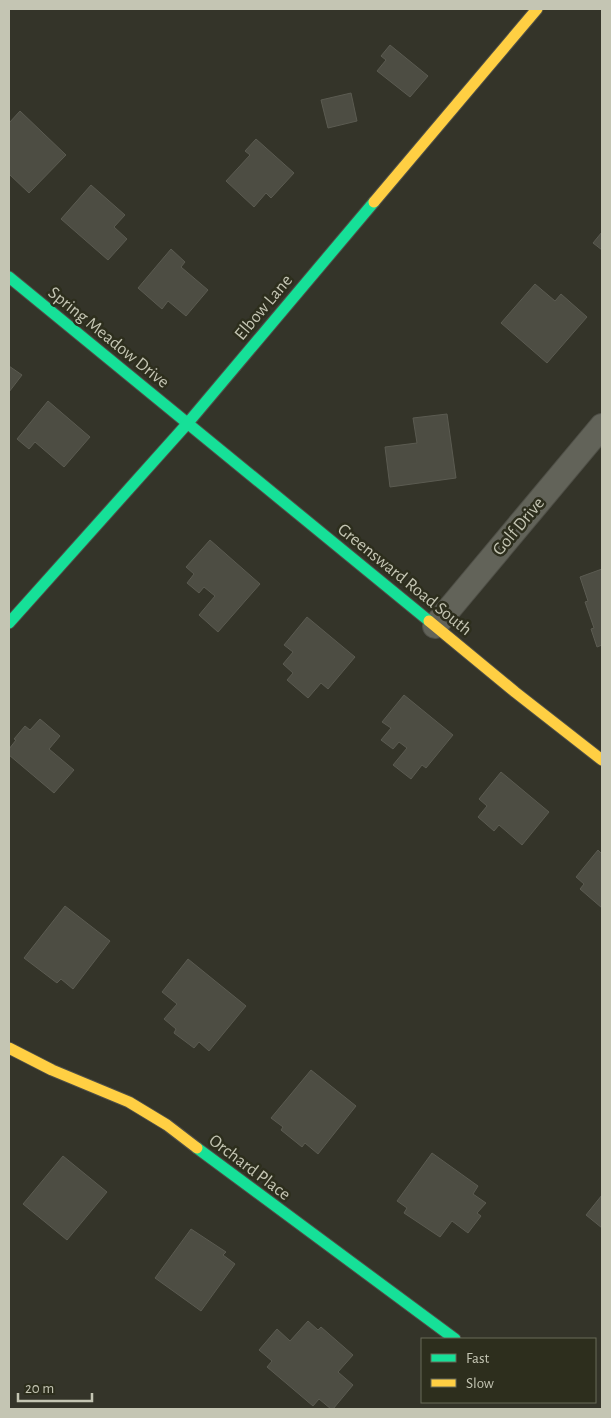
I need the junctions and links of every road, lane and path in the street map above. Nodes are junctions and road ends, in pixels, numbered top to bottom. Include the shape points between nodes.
1 (537, 9) edge
2 (9, 277) edge
3 (187, 424) junction
4 (602, 426) edge
5 (9, 623) edge
6 (435, 626) junction
7 (602, 760) edge
8 (9, 1048) edge
9 (454, 1338) edge

1 - 3 street, Elbow Lane
2 - 3 street, Spring Meadow Drive
3 - 5 street, Elbow Lane
3 - 6 street, Greensward Road South
4 - 6 street, Golf Drive
6 - 7 street, Greensward Road South
8 - 9 street, Orchard Place via 129,1102 167,1125

